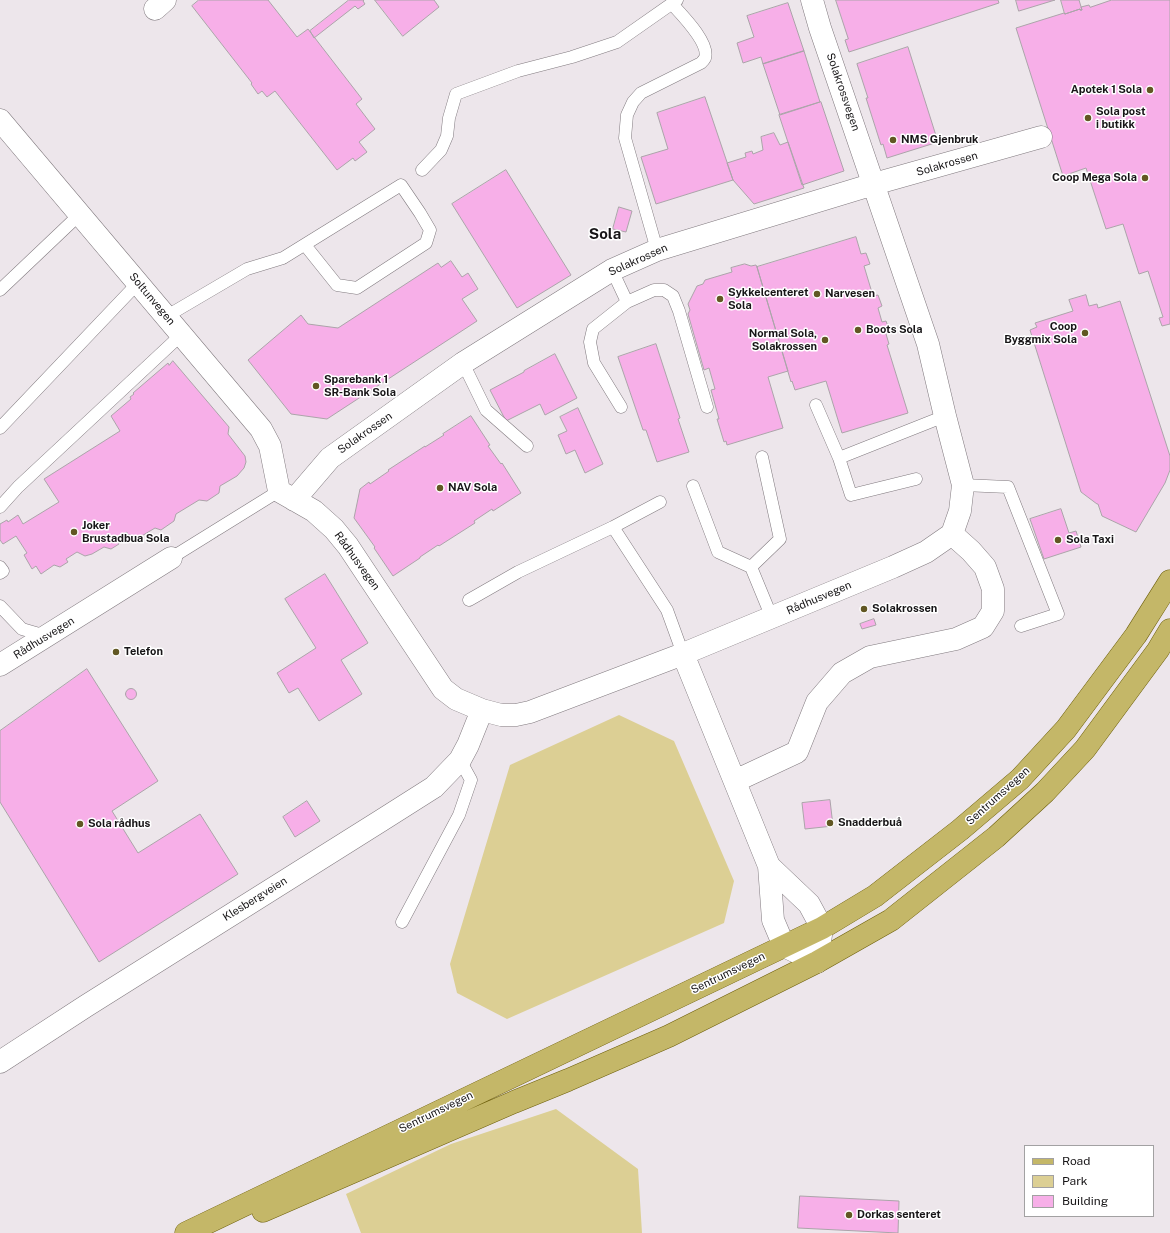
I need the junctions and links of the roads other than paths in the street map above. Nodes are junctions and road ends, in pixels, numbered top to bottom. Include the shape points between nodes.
1 (812, 0) edge
2 (675, 2) edge
3 (0, 120) edge
4 (1041, 137) dead end
5 (422, 170) dead end
6 (874, 184) junction
7 (80, 214) junction
8 (305, 245) junction
9 (657, 250) junction
10 (612, 270) junction
11 (138, 283) junction
12 (0, 290) edge
13 (627, 302) junction
14 (167, 316) junction
15 (182, 334) junction
16 (463, 363) junction
17 (816, 405) dead end
18 (621, 407) dead end
19 (707, 407) dead end
20 (945, 416) junction
21 (0, 428) edge
22 (527, 446) dead end
23 (762, 457) dead end
24 (839, 458) junction
25 (916, 479) dead end
26 (963, 485) junction
27 (693, 486) dead end
28 (287, 495) junction
29 (660, 502) dead end
30 (0, 507) edge
31 (613, 527) junction
32 (952, 534) junction
33 (171, 558) joint
34 (0, 567) edge
35 (751, 567) junction
36 (0, 574) edge
37 (1170, 581) edge
38 (469, 600) dead end
39 (0, 606) edge
40 (772, 618) junction
41 (1020, 626) dead end
42 (1170, 630) edge
43 (46, 636) junction
44 (683, 654) junction
45 (0, 665) edge
46 (482, 710) junction
47 (460, 760) junction
48 (735, 781) junction
49 (769, 866) junction
50 (402, 922) dead end
51 (822, 928) junction
52 (784, 946) junction
53 (817, 962) junction
54 (0, 1062) edge
55 (186, 1233) edge
56 (218, 1233) edge

1 - 6 street, Solakrossvegen
2 - 5 lane via 617,42 518,71 456,94 449,118 448,136 441,150
2 - 9 lane via 696,31 705,50 705,58 701,63 641,92 632,102 627,115 625,138
3 - 7 street, Soltunvegen
4 - 6 street, Solakrossen
6 - 9 street, Solakrossen
6 - 20 street, Solakrossvegen via 928,344
7 - 11 street, Soltunvegen
7 - 12 lane
8 - 8 lane via 401,185 430,230 426,243 357,288 337,285
8 - 14 lane via 283,258 247,269
9 - 10 street, Solakrossen
10 - 13 lane
10 - 16 street, Solakrossen
11 - 14 street, Soltunvegen
11 - 21 lane
13 - 18 lane via 592,329 590,342 594,363
13 - 19 lane via 654,290 664,290 674,296
14 - 15 street, Soltunvegen
15 - 28 street, Soltunvegen via 261,429 270,446
15 - 30 lane via 18,487
16 - 22 lane via 486,410
16 - 28 street, Solakrossen via 330,458
17 - 24 lane
20 - 24 lane
20 - 26 street, Solakrossvegen
23 - 35 lane via 780,540
24 - 25 lane via 851,495
26 - 32 street via 960,511
26 - 41 lane via 1008,487 1058,614
27 - 35 lane via 718,552
28 - 33 lane, Rådhusvegen
28 - 46 street, Rådhusvegen via 314,511 348,546 443,689 456,699
29 - 31 lane
31 - 38 lane via 518,572
31 - 44 lane via 667,610
32 - 40 street, Rådhusvegen via 926,552
32 - 48 street via 985,568 993,590 993,611 983,627 956,639 870,657 842,673 816,702 797,752
33 - 43 street, Rådhusvegen
34 - 36 lane via 3,571
35 - 40 lane
37 - 51 main road, Sentrumsvegen via 1136,634 1066,729 1020,779 960,830 875,896
39 - 43 lane via 22,629
40 - 44 street, Rådhusvegen
42 - 53 main road, Sentrumsvegen via 1085,749 1045,792 996,837 891,920
43 - 45 street, Rådhusvegen
44 - 46 street, Rådhusvegen via 530,712 501,715
44 - 48 street
46 - 47 street, Klesbergveien
47 - 50 lane via 471,780 459,815
47 - 54 street, Klesbergveien via 421,795
48 - 49 street
49 - 51 street via 809,904
49 - 52 street via 773,920
51 - 52 main road, Sentrumsvegen
51 - 53 street
52 - 53 street
52 - 55 main road, Sentrumsvegen
53 - 56 main road, Sentrumsvegen via 668,1036 254,1215

